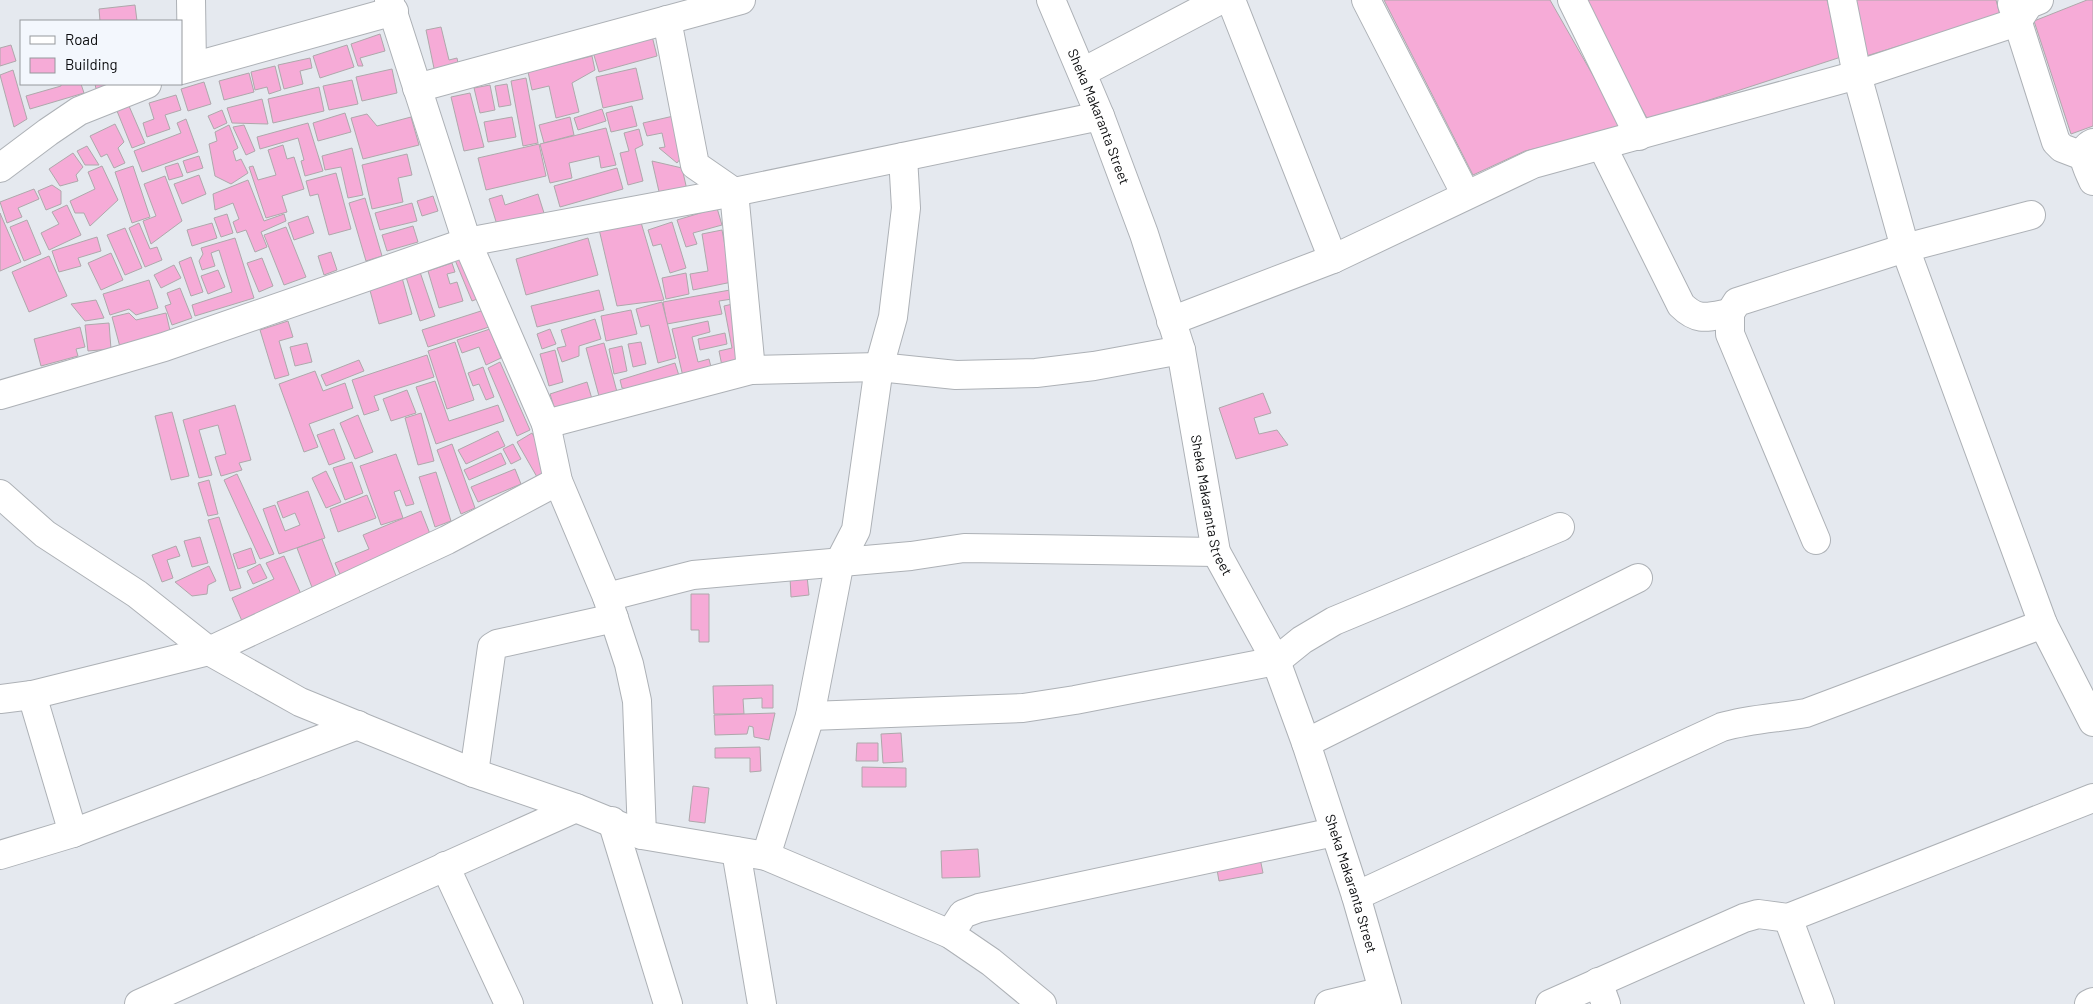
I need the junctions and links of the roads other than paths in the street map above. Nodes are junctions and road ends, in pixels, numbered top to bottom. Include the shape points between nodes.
1 (191, 0) edge
2 (741, 0) edge
3 (1051, 0) edge
4 (1220, 0) edge
5 (1231, 0) edge
6 (1366, 0) edge
7 (1572, 0) edge
8 (1842, 0) edge
9 (2039, 0) edge
10 (391, 5) edge
11 (2014, 11) edge
12 (667, 20) junction
13 (187, 68) edge
14 (1083, 72) junction
15 (1857, 74) junction
16 (144, 85) edge
17 (417, 88) junction
18 (1100, 116) junction
19 (1639, 136) junction
20 (1602, 146) junction
21 (2088, 149) edge
22 (903, 157) junction
23 (0, 168) edge
24 (2093, 181) edge
25 (734, 192) junction
26 (1466, 195) junction
27 (2030, 215) dead end
28 (467, 242) junction
29 (1905, 248) junction
30 (1333, 260) junction
31 (1730, 312) junction
32 (1171, 322) junction
33 (1181, 350) junction
34 (879, 367) junction
35 (750, 370) junction
36 (0, 395) edge
37 (546, 424) junction
38 (558, 481) junction
39 (0, 494) edge
40 (1560, 526) dead end
41 (1816, 540) dead end
42 (1216, 552) junction
43 (840, 561) junction
44 (1638, 578) dead end
45 (610, 608) junction
46 (2043, 624) junction
47 (209, 651) junction
48 (1276, 661) junction
49 (32, 695) junction
50 (0, 699) edge
51 (810, 716) junction
52 (2093, 722) edge
53 (358, 725) junction
54 (1306, 743) junction
55 (474, 773) junction
56 (2093, 798) edge
57 (576, 808) junction
58 (612, 822) junction
59 (1334, 832) junction
60 (73, 833) junction
61 (642, 835) junction
62 (736, 851) junction
63 (0, 855) edge
64 (766, 856) junction
65 (445, 866) junction
66 (1356, 896) junction
67 (1788, 918) junction
68 (950, 934) junction
69 (1602, 993) edge
70 (1385, 997) edge
71 (2093, 1002) edge
72 (139, 1004) edge
73 (509, 1004) edge
74 (668, 1004) edge
75 (762, 1004) edge
76 (1042, 1004) edge
77 (1330, 1004) edge
78 (1550, 1004) edge
79 (1820, 1004) edge
80 (2089, 1004) edge

1 - 13 street
2 - 12 street
3 - 14 street, Sheka Makaranta Street
4 - 14 street
5 - 30 street
6 - 26 street
7 - 19 street
8 - 15 street
9 - 11 street
10 - 13 street
10 - 17 street
11 - 15 street
11 - 21 street via 2056,142 2062,148
12 - 17 street
12 - 25 street via 695,165
14 - 18 street, Sheka Makaranta Street
15 - 19 street
15 - 29 street
16 - 23 street via 79,111
17 - 28 street
18 - 22 street
18 - 32 street, Sheka Makaranta Street via 1144,234
19 - 20 street
20 - 26 street via 1533,164
20 - 31 street via 1681,305 1690,314 1704,318
21 - 24 street
22 - 25 street
22 - 34 street via 905,217 893,317
25 - 28 street
25 - 35 street
26 - 30 street
27 - 29 street
28 - 36 street via 164,347
28 - 37 street
29 - 31 street via 1749,297 1737,302
29 - 46 street
30 - 32 street
31 - 41 street via 1730,334
32 - 33 street, Sheka Makaranta Street
33 - 34 street via 1036,374 956,374
33 - 42 street, Sheka Makaranta Street
34 - 35 street
34 - 43 street via 856,530
35 - 37 street
37 - 38 street
38 - 45 street
38 - 47 street via 447,540
39 - 47 street via 45,534 137,594
40 - 48 street via 1334,621 1302,640
42 - 43 street via 964,548
42 - 48 street, Sheka Makaranta Street
43 - 45 street via 693,575
43 - 51 street
44 - 54 street
45 - 55 street via 492,647
45 - 61 street via 629,664 637,701
46 - 52 street
46 - 66 street via 1806,712 1722,727
47 - 49 street
47 - 53 street via 300,702
48 - 51 street via 1023,708
48 - 54 street, Sheka Makaranta Street
49 - 50 street
49 - 60 street
51 - 64 street
53 - 55 street
53 - 60 street
54 - 59 street, Sheka Makaranta Street
55 - 57 street
56 - 67 street
57 - 58 street
57 - 65 street
58 - 61 street
58 - 74 street
59 - 66 street, Sheka Makaranta Street
59 - 68 street via 979,908 963,914
60 - 63 street
61 - 62 street
62 - 64 street
62 - 75 street
64 - 68 street
65 - 72 street
65 - 73 street
66 - 70 street, Sheka Makaranta Street
67 - 69 street via 1758,914 1744,918
67 - 79 street
68 - 76 street via 991,962
69 - 78 street
70 - 77 street
71 - 80 street

